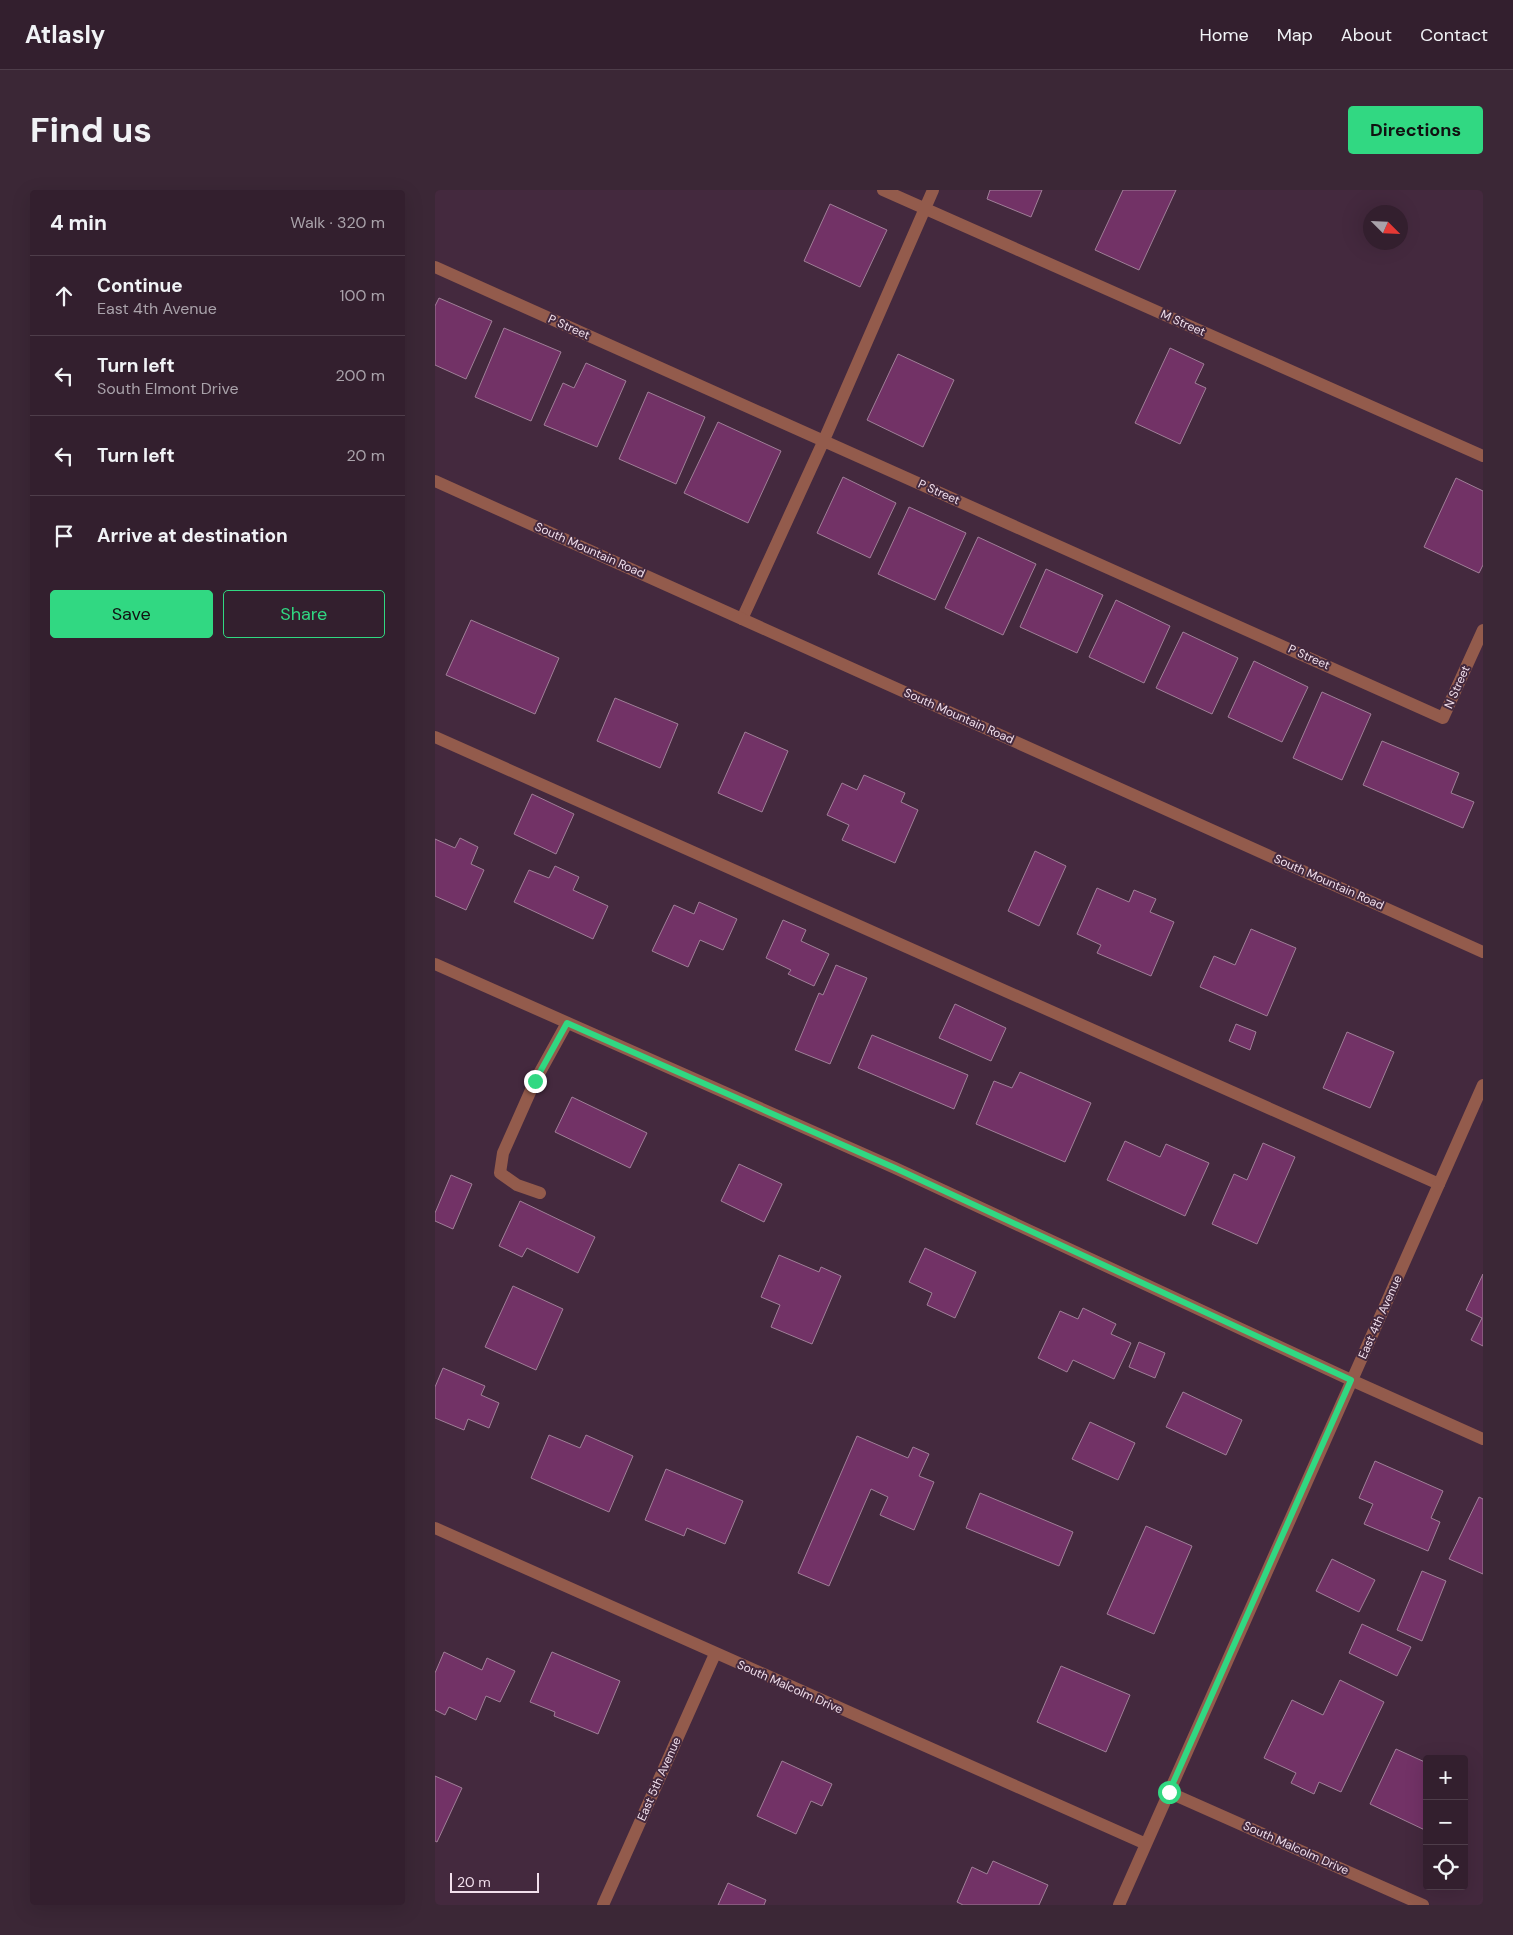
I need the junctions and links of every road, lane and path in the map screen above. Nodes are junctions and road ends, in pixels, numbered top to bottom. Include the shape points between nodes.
1 (883, 190) edge
2 (933, 190) edge
3 (925, 208) junction
4 (435, 267) edge
5 (824, 440) junction
6 (1483, 456) edge
7 (435, 481) edge
8 (742, 618) junction
9 (1483, 630) edge
10 (1443, 718) joint
11 (435, 737) edge
12 (1483, 952) edge
13 (435, 964) edge
14 (567, 1023) junction
15 (1483, 1085) edge
16 (1439, 1184) junction
17 (540, 1193) dead end
18 (1351, 1380) junction
19 (1483, 1439) edge
20 (435, 1528) edge
21 (715, 1654) junction
22 (1169, 1792) junction
23 (1146, 1844) junction
24 (603, 1905) edge
25 (1119, 1905) edge
26 (1423, 1905) edge

1 - 3 street, M Street
2 - 3 street
3 - 5 street
3 - 6 street, M Street
4 - 5 street, P Street
5 - 8 street
5 - 10 street, P Street
7 - 8 street, South Mountain Road
8 - 12 street, South Mountain Road
9 - 10 street, N Street
11 - 16 street
13 - 14 street
14 - 17 street via 535,1081 503,1153 500,1173 517,1185
14 - 18 street via 895,1168
15 - 16 street, East 4th Avenue
16 - 18 street, East 4th Avenue
18 - 19 street
18 - 22 street, East 4th Avenue
20 - 21 street, South Malcolm Drive
21 - 23 street, South Malcolm Drive
21 - 24 street, East 5th Avenue
22 - 23 street, East 4th Avenue
22 - 26 street, South Malcolm Drive
23 - 25 street, East 4th Avenue

